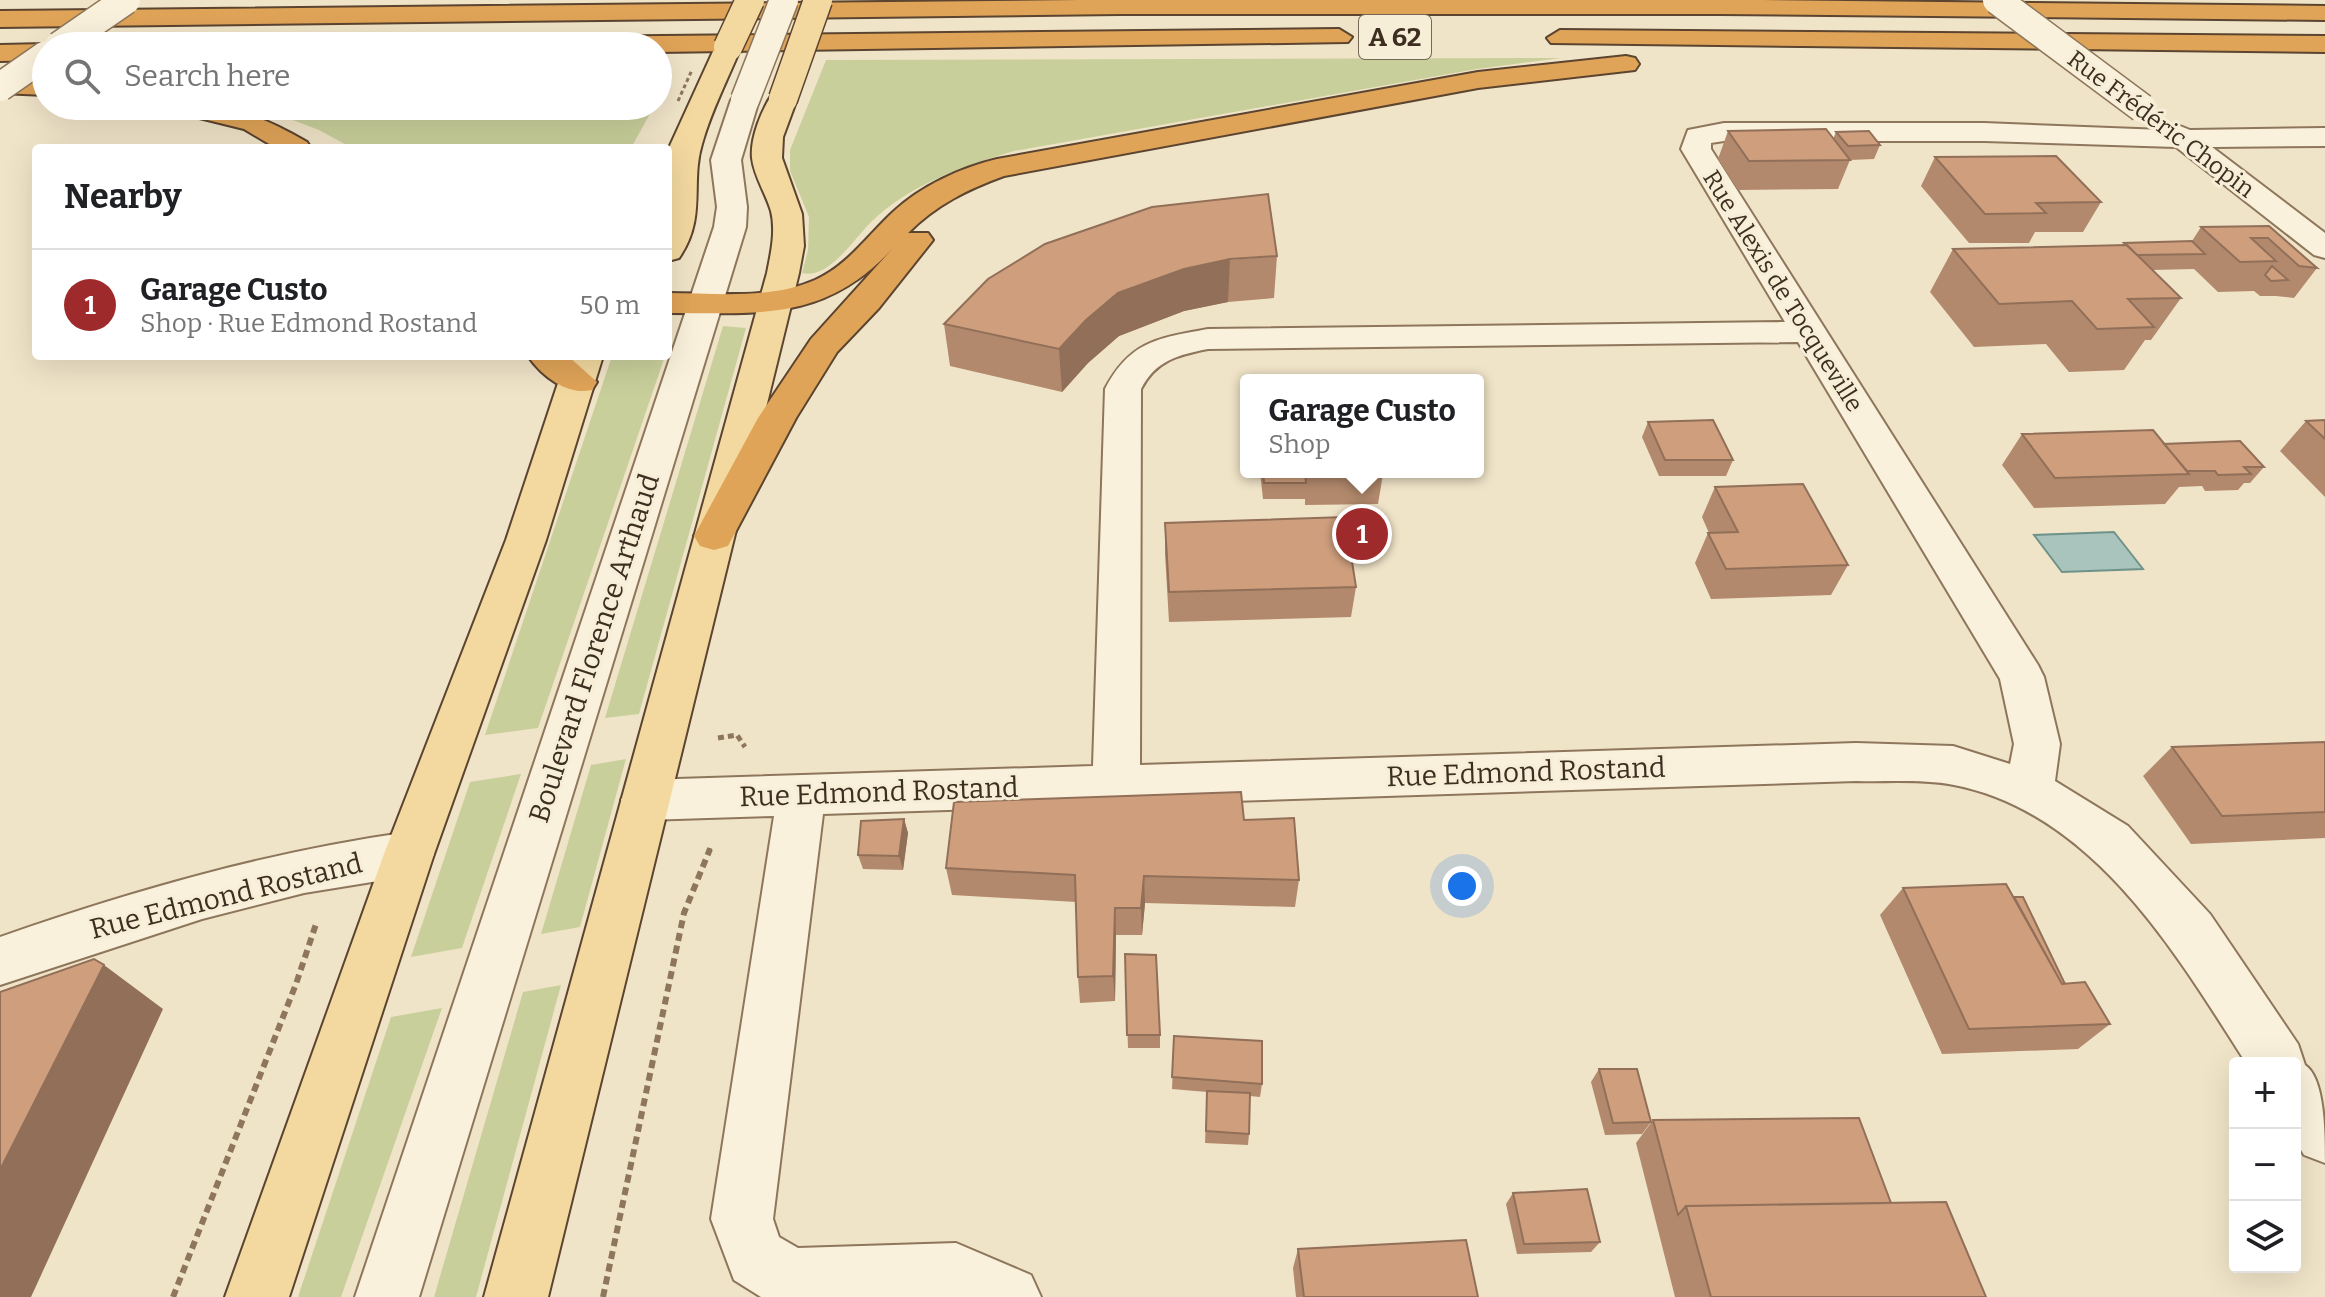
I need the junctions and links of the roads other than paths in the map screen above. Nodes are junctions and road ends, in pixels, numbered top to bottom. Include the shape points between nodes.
1 (126, 0) edge
2 (425, 0) edge
3 (750, 0) edge
4 (784, 0) edge
5 (818, 0) edge
6 (1997, 0) edge
7 (2034, 0) edge
8 (2159, 9) junction
9 (2325, 13) edge
10 (8, 19) edge
11 (79, 32) edge
12 (1363, 37) dead end
13 (1539, 38) dead end
14 (672, 44) edge
15 (2325, 44) edge
16 (0, 53) edge
17 (32, 54) edge
18 (2325, 57) edge
19 (32, 64) edge
20 (0, 86) edge
21 (32, 87) edge
22 (242, 120) edge
23 (2325, 137) edge
24 (2183, 139) junction
25 (290, 144) edge
26 (677, 158) edge
27 (1034, 161) junction
28 (672, 240) edge
29 (2325, 248) edge
30 (775, 301) junction
31 (687, 302) edge
32 (1809, 332) junction
33 (672, 352) edge
34 (670, 360) edge
35 (570, 365) edge
36 (714, 536) junction
37 (1116, 785) junction
38 (2030, 790) junction
39 (801, 795) junction
40 (645, 800) junction
41 (409, 854) junction
42 (0, 961) edge
43 (2274, 1057) edge
44 (2301, 1098) edge
45 (2325, 1134) edge
46 (1008, 1295) edge
47 (257, 1297) edge
48 (387, 1297) edge
49 (516, 1297) edge

1 - 11 street, bridge
2 - 10 highway via 106,5
3 - 26 main road, bridge
4 - 31 street, Boulevard Florence Arthaud, bridge via 726,160 730,227
5 - 30 main road, bridge via 767,149 770,176 788,226
6 - 24 street, Rue Frédéric Chopin, bridge
7 - 8 highway
8 - 9 highway, A 62
8 - 10 highway, A 62 via 1104,7
12 - 14 highway, A 62
13 - 15 highway
16 - 17 highway
18 - 27 highway via 1670,61 1558,69
19 - 20 street, bridge
20 - 21 highway
22 - 25 highway
23 - 24 street
24 - 29 street, Rue Frédéric Chopin
24 - 32 street, Rue Alexis de Tocqueville via 1984,132 1698,136 1696,149
26 - 28 main road via 683,210
27 - 30 highway via 959,182 920,205 845,277
27 - 36 highway via 988,185 928,229 823,346 777,418
30 - 31 highway
30 - 36 main road
31 - 33 street, Boulevard Florence Arthaud
32 - 37 street via 1208,339 1173,345 1133,366 1123,389 1121,430
32 - 38 street, Rue Alexis de Tocqueville via 2022,677 2037,744
34 - 48 street, Boulevard Florence Arthaud
35 - 41 main road via 526,540
36 - 40 main road
37 - 38 street, Rue Edmond Rostand via 1856,762 1953,765
37 - 39 street, Rue Edmond Rostand
38 - 43 street, Rue Edmond Rostand via 2110,841 2191,931
39 - 40 street, Rue Edmond Rostand
39 - 46 street via 742,1219 756,1258 791,1280 956,1274
40 - 49 main road
41 - 42 street, Rue Edmond Rostand via 344,862 168,904
41 - 47 main road
44 - 45 street

